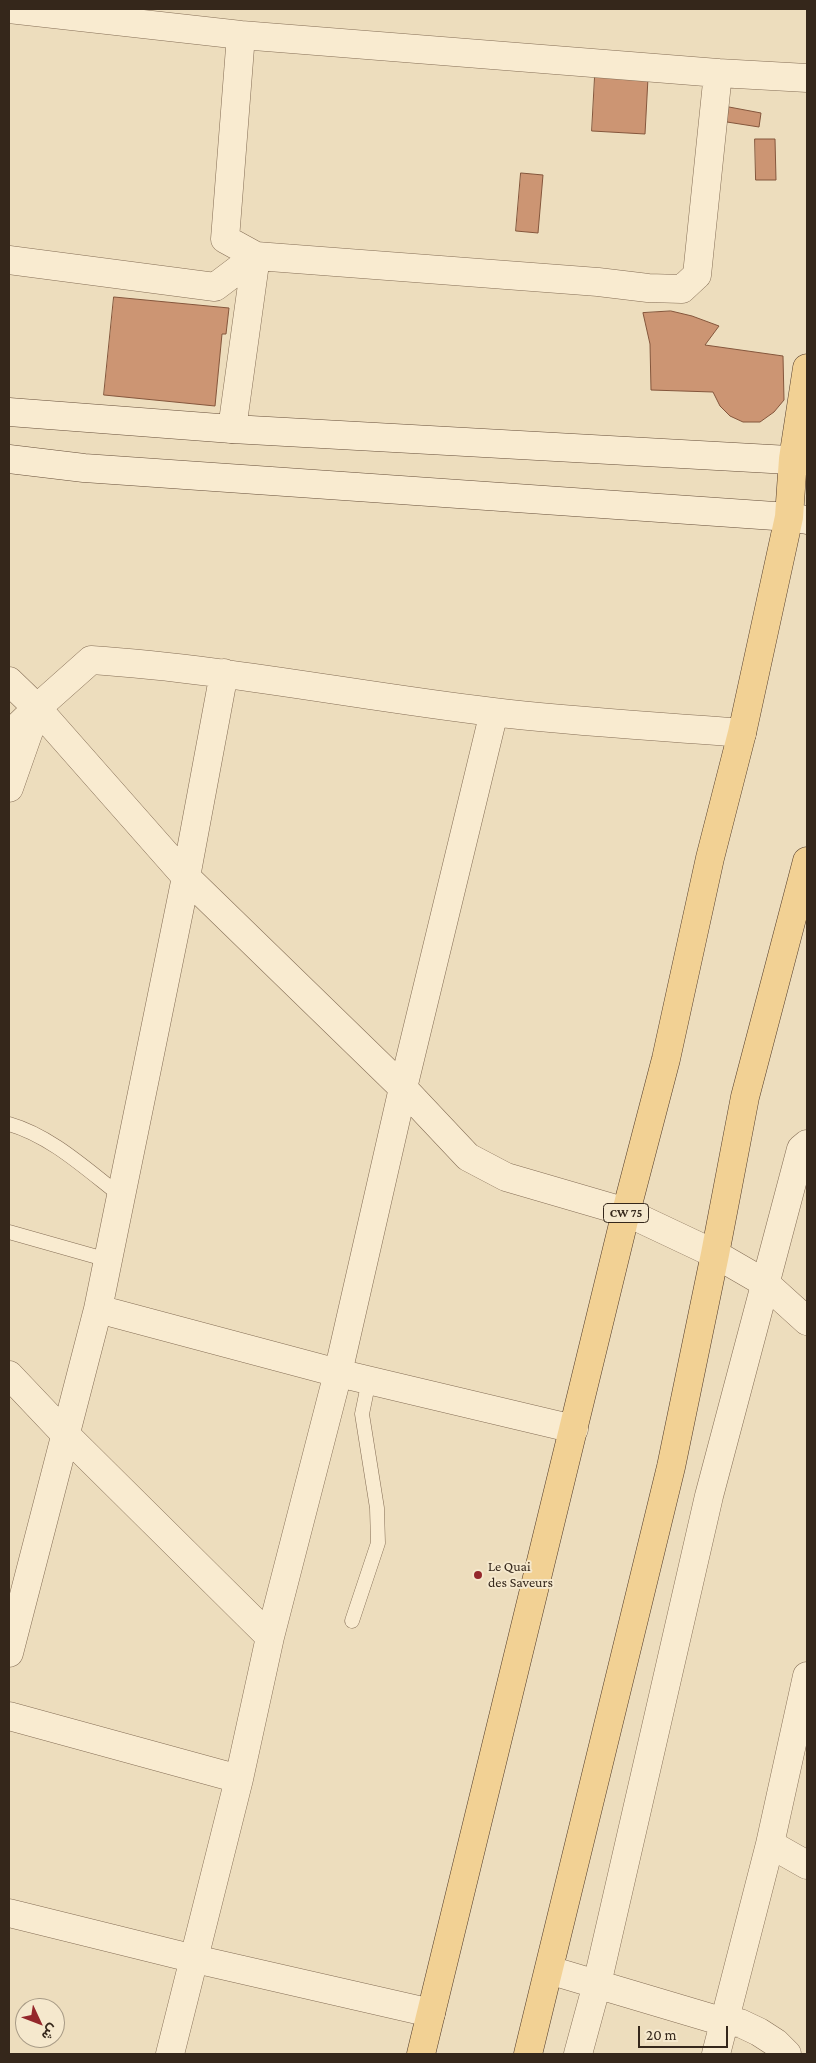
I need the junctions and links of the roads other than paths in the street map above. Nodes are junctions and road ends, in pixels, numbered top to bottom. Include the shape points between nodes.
1 (9, 9) edge
2 (241, 35) junction
3 (718, 73) junction
4 (807, 78) edge
5 (256, 256) junction
6 (9, 260) edge
7 (807, 368) edge
8 (9, 412) edge
9 (232, 429) junction
10 (9, 459) edge
11 (800, 460) edge
12 (798, 518) edge
13 (224, 673) junction
14 (9, 681) edge
15 (37, 708) junction
16 (494, 712) junction
17 (742, 733) junction
18 (9, 736) edge
19 (9, 788) edge
20 (807, 861) edge
21 (186, 877) junction
22 (403, 1088) junction
23 (9, 1124) edge
24 (807, 1144) edge
25 (121, 1196) junction
26 (626, 1212) junction
27 (9, 1232) edge
28 (716, 1254) junction
29 (108, 1260) junction
30 (765, 1283) junction
31 (98, 1308) junction
32 (807, 1321) edge
33 (338, 1373) junction
34 (9, 1375) edge
35 (369, 1380) junction
36 (574, 1429) junction
37 (66, 1435) junction
38 (352, 1621) dead end
39 (270, 1636) junction
40 (9, 1653) edge
41 (807, 1676) edge
42 (9, 1716) edge
43 (239, 1779) junction
44 (770, 1844) junction
45 (807, 1865) edge
46 (9, 1913) edge
47 (195, 1959) junction
48 (549, 1970) junction
49 (597, 1984) junction
50 (431, 2013) junction
51 (724, 2022) junction
52 (170, 2054) edge
53 (421, 2054) edge
54 (528, 2054) edge
55 (578, 2054) edge
56 (716, 2054) edge
57 (787, 2054) edge

1 - 2 street
2 - 3 street
2 - 5 street via 225,239
3 - 4 street
3 - 5 street via 697,275 682,289
5 - 6 street via 214,286
5 - 9 street
7 - 11 main road, CW 75
8 - 9 street
9 - 11 street
10 - 12 street via 84,468
11 - 12 main road, CW 75
12 - 17 main road, CW 75
13 - 15 street via 91,660
13 - 16 street
13 - 21 street
14 - 15 street
15 - 18 street
15 - 19 street
15 - 21 street
16 - 17 street
16 - 22 street
17 - 26 main road, CW 75 via 710,858 666,1059
20 - 28 main road via 745,1097
21 - 22 street
21 - 25 street
22 - 26 street via 468,1157 506,1177
22 - 33 street
23 - 25 lane via 28,1130 63,1151
24 - 30 street via 801,1149
25 - 29 street
26 - 28 street
26 - 36 main road, CW 75
27 - 29 lane
28 - 30 street
28 - 48 main road via 671,1467
29 - 31 street
30 - 32 street
30 - 49 street via 709,1496
31 - 33 street
31 - 37 street
33 - 35 street
33 - 39 street
34 - 37 street
35 - 36 street
35 - 38 lane via 362,1414 377,1508 378,1542
36 - 50 main road, CW 75
37 - 39 street
37 - 40 street
39 - 43 street
41 - 44 street
42 - 43 street
43 - 47 street
44 - 45 street
44 - 51 street
46 - 47 street
47 - 50 street
47 - 52 street
48 - 49 street
48 - 54 main road
49 - 51 street
49 - 55 street
50 - 53 main road, CW 75
51 - 56 street
51 - 57 street via 740,2022 776,2043

